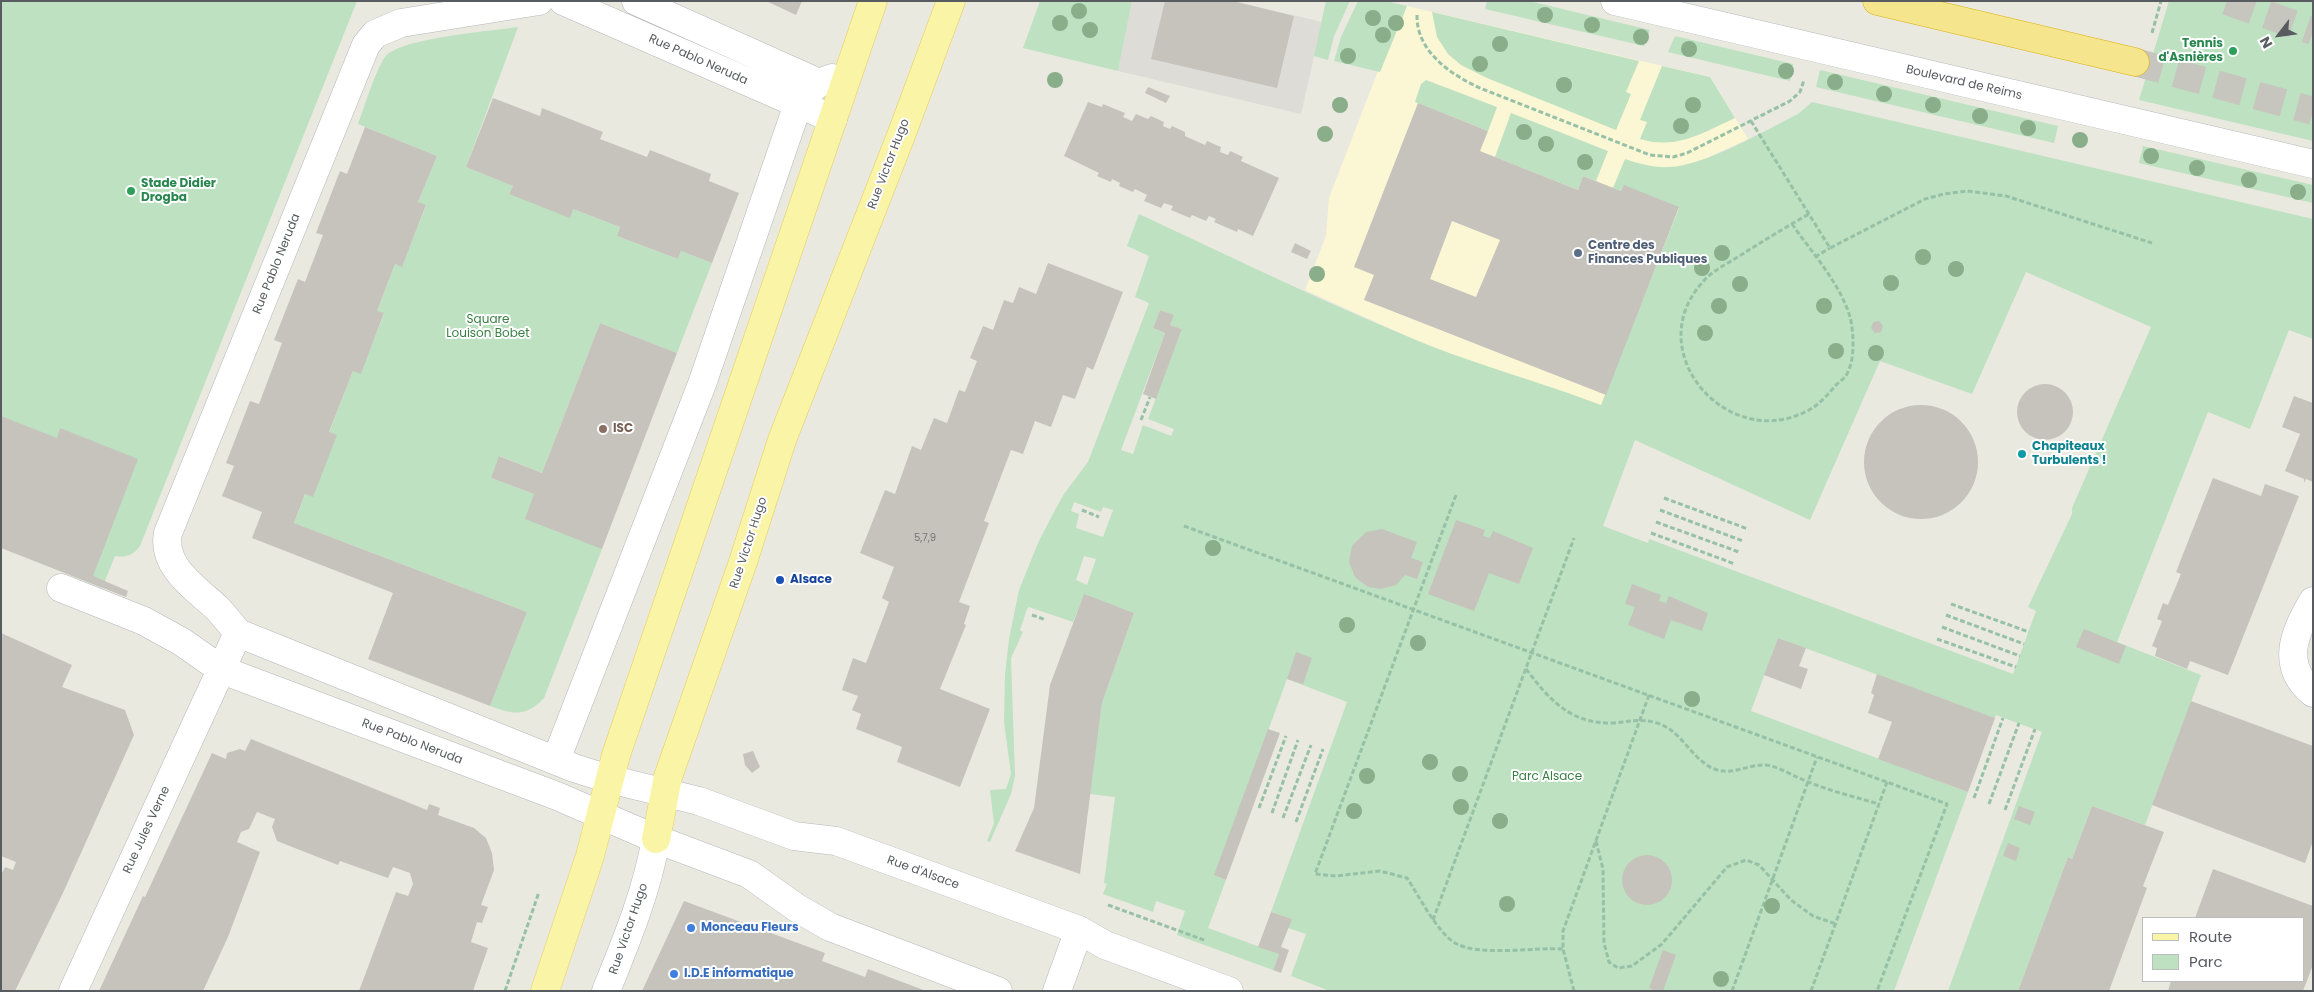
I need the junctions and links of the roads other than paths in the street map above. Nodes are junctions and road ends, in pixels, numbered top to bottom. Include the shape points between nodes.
1 (538, 1) edge
2 (563, 1) edge
3 (636, 1) edge
4 (873, 1) edge
5 (951, 1) edge
6 (1615, 1) edge
7 (1876, 1) edge
8 (2135, 62) tunnel mouth
9 (852, 64) junction
10 (819, 83) junction
11 (798, 104) junction
12 (833, 119) junction
13 (2313, 164) edge
14 (61, 588) dead end
15 (2313, 601) edge
16 (238, 633) junction
17 (222, 670) junction
18 (2313, 693) edge
19 (556, 760) junction
20 (609, 780) junction
21 (665, 793) junction
22 (601, 814) junction
23 (656, 839) junction
24 (1079, 930) junction
25 (73, 991) edge
26 (545, 991) edge
27 (606, 991) edge
28 (998, 991) edge
29 (1057, 991) edge
30 (1229, 991) edge

1 - 16 street, Rue Pablo Neruda via 401,23 375,34 366,45 168,533 168,548 178,570
2 - 11 street, Rue Pablo Neruda
3 - 10 street
4 - 9 main road
5 - 21 main road, Rue Victor Hugo via 782,440
6 - 13 street, Boulevard de Reims
7 - 8 highway
9 - 10 street
9 - 12 main road
10 - 11 street
11 - 12 street, Rue Pablo Neruda
11 - 19 street via 702,384
12 - 20 main road
14 - 17 street, Rue Pablo Neruda via 144,621
15 - 18 street via 2300,623 2292,651 2297,678
16 - 17 street
16 - 19 street, Rue Pablo Neruda
17 - 22 street, Rue Pablo Neruda
17 - 25 street, Rue Jules Verne
19 - 20 street, Rue Pablo Neruda
20 - 21 street, Rue d'Alsace
20 - 22 main road
21 - 23 main road, Rue Victor Hugo
21 - 24 street, Rue d'Alsace via 699,801 794,836 836,841
22 - 23 street
22 - 26 main road
23 - 27 street, Rue Victor Hugo via 636,912
23 - 28 street via 749,874 830,927
24 - 29 street
24 - 30 street, Rue d'Alsace via 1105,945

